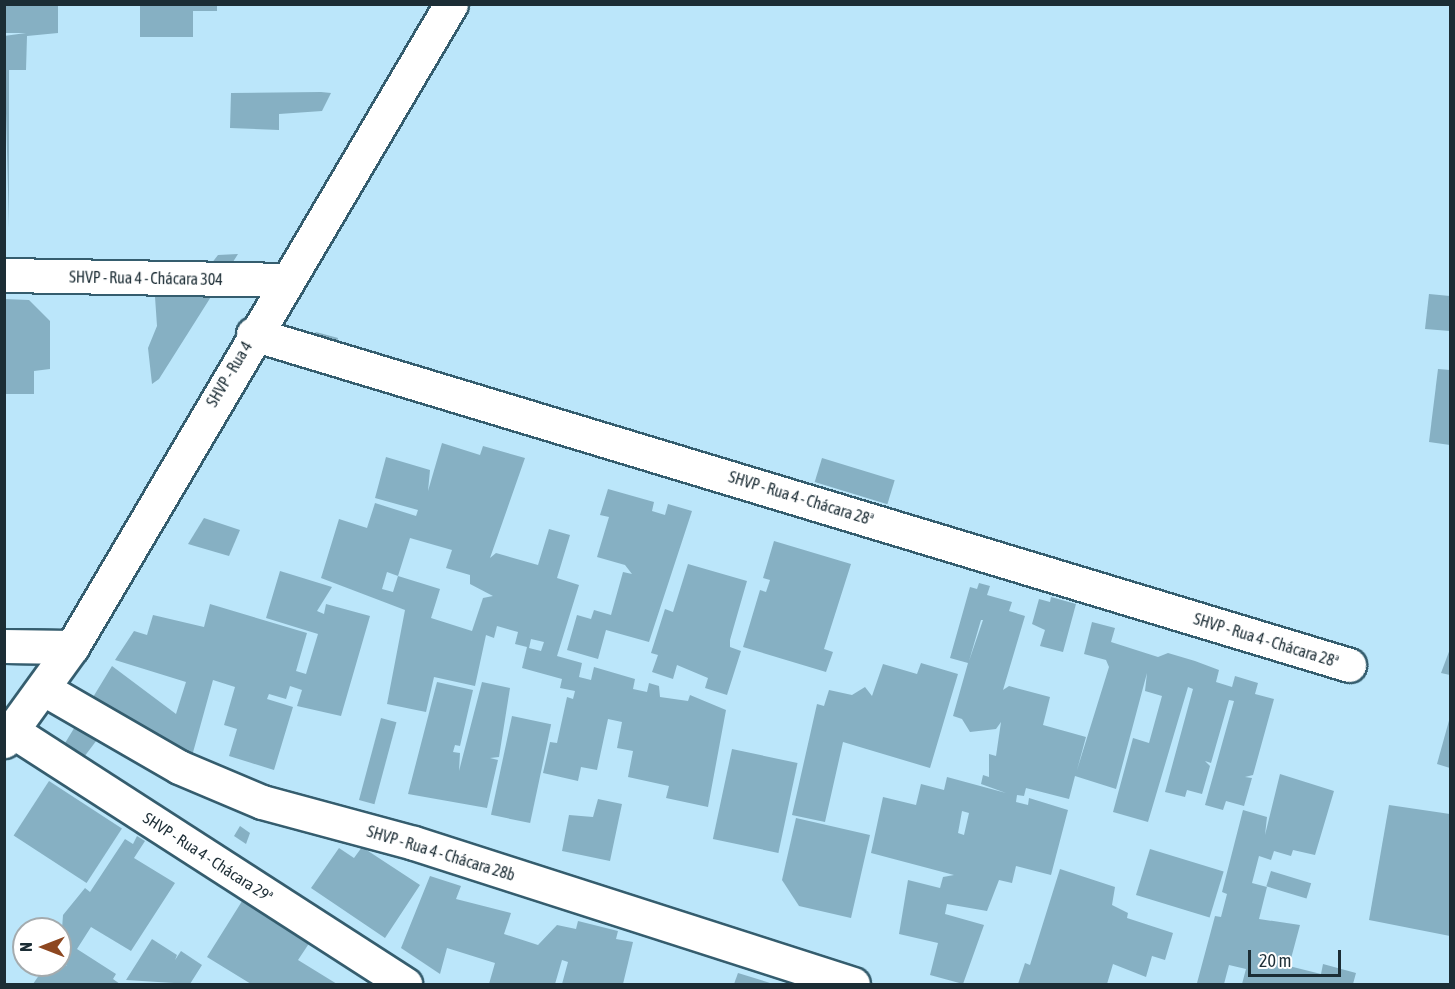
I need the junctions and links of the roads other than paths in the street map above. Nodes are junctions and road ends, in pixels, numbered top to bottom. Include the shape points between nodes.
1 (451, 4) edge
2 (4, 275) edge
3 (287, 280) junction
4 (253, 334) junction
5 (4, 646) edge
6 (72, 647) junction
7 (1349, 665) dead end
8 (44, 689) junction
9 (8, 735) edge
10 (405, 984) edge
11 (853, 984) edge

1 - 3 street, SHVP - Rua 4
2 - 3 street, SHVP - Rua 4 - Chácara 304
3 - 4 street, SHVP - Rua 4
4 - 6 street, SHVP - Rua 4
4 - 7 street, SHVP - Rua 4 - Chácara 28ª
5 - 6 street
6 - 8 street, SHVP - Rua 4
8 - 9 street, SHVP - Rua 4
8 - 11 street, SHVP - Rua 4 - Chácara 28b via 179,767 262,802 414,843
9 - 10 street, SHVP - Rua 4 - Chácara 29ª

